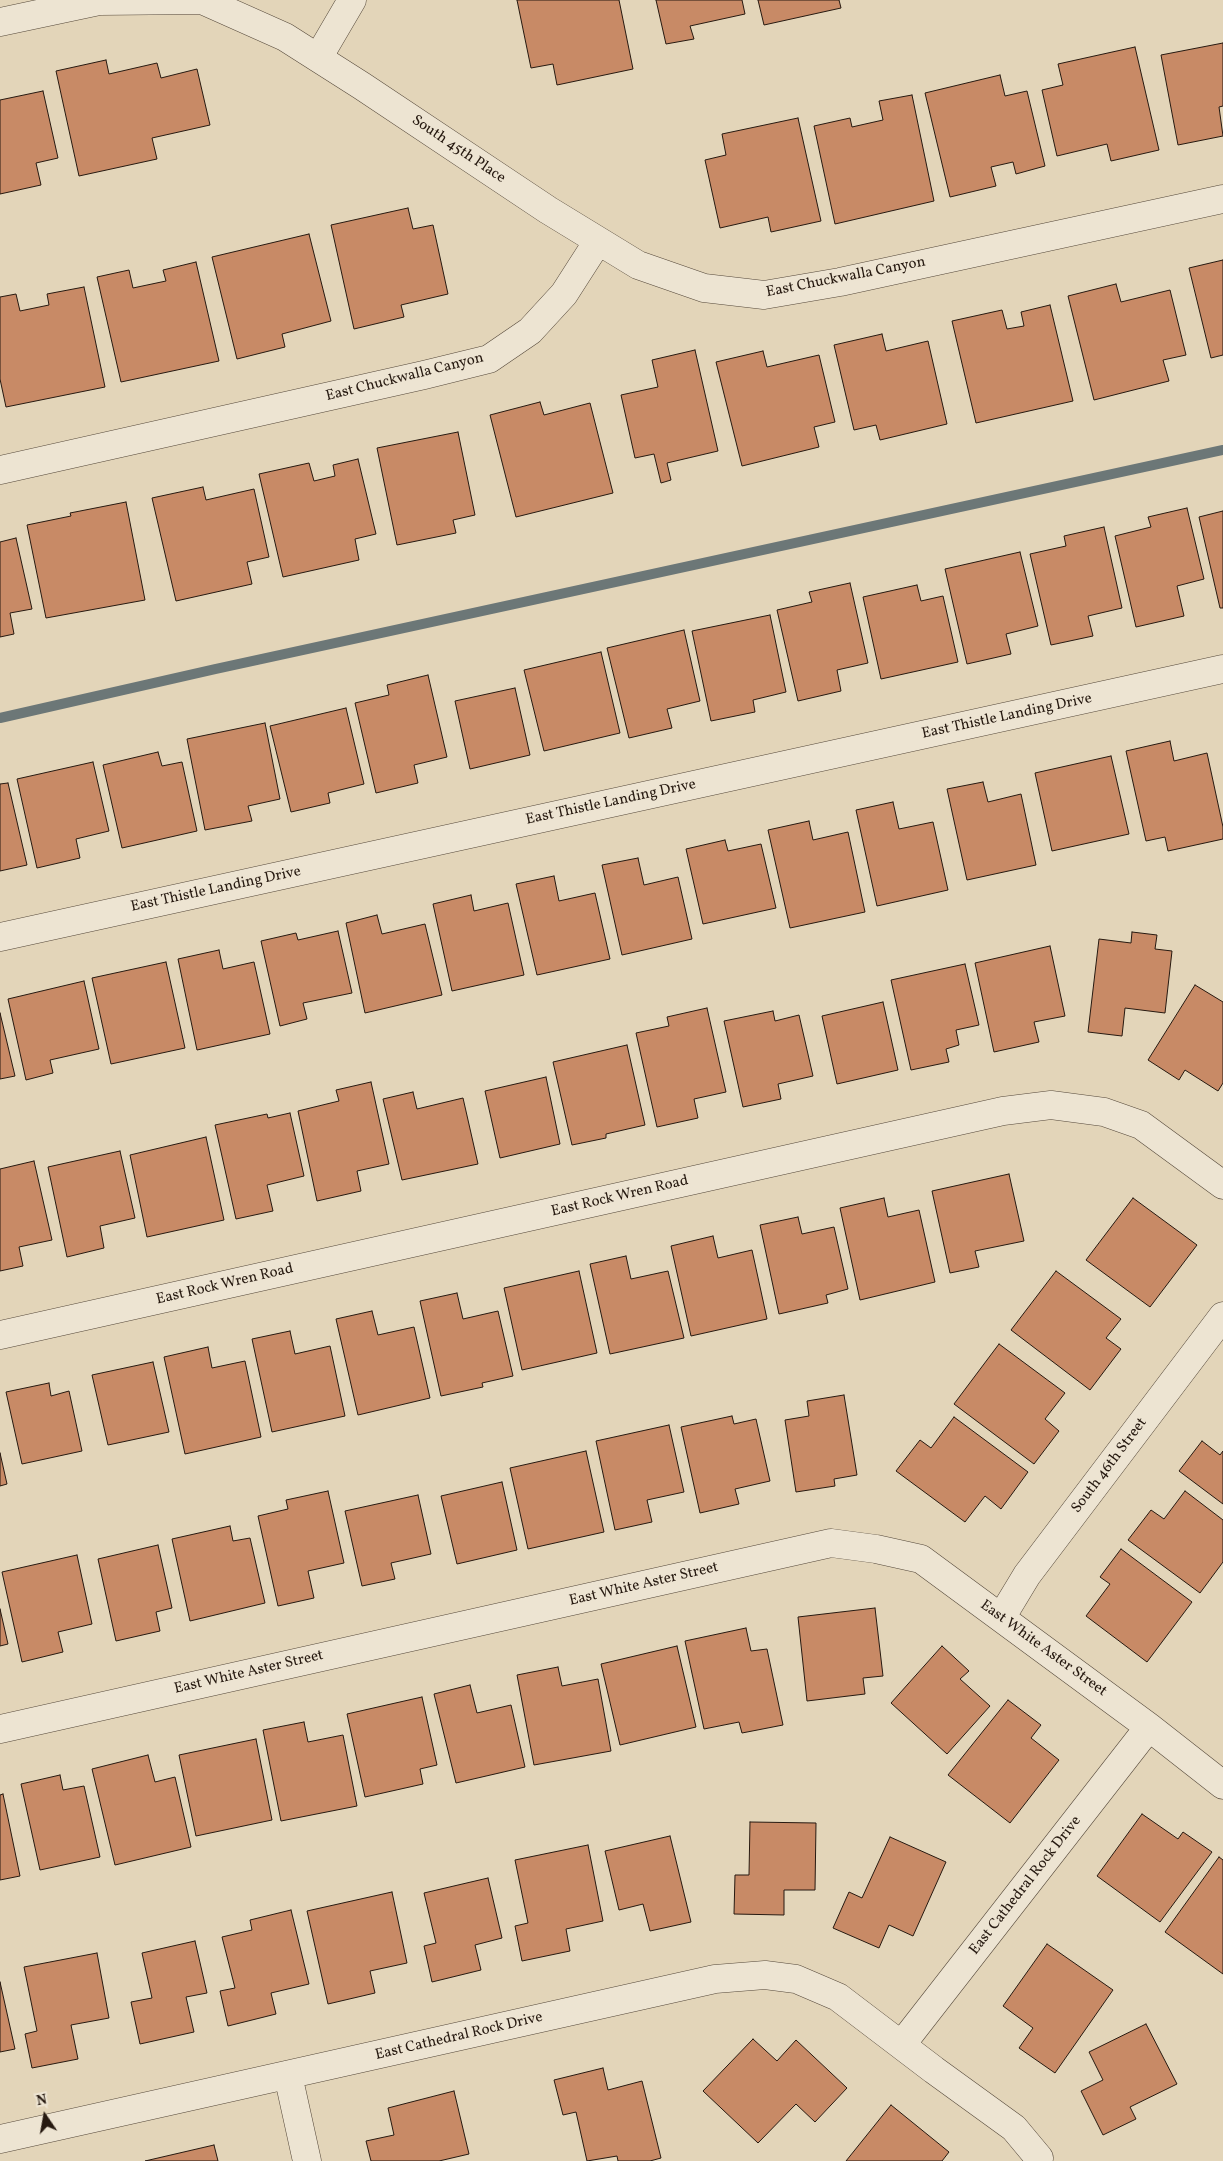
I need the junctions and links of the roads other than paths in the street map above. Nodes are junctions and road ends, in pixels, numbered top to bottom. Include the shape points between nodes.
1 (352, 0) edge
2 (0, 22) edge
3 (318, 58) junction
4 (1223, 199) edge
5 (598, 241) junction
6 (0, 470) edge
7 (1223, 670) edge
8 (0, 937) edge
9 (1223, 1185) edge
10 (1223, 1316) edge
11 (0, 1335) edge
12 (1001, 1618) junction
13 (1149, 1727) junction
14 (0, 1729) edge
15 (1223, 1785) edge
16 (902, 2044) junction
17 (288, 2075) junction
18 (0, 2139) edge
19 (1039, 2160) edge
20 (307, 2161) edge

1 - 3 street
2 - 3 street, South 45th Place via 98,1 202,0 284,36
3 - 5 street, South 45th Place
4 - 5 street, East Chuckwalla Canyon via 840,282 764,295 704,288 638,265
5 - 6 street, East Chuckwalla Canyon via 564,294 530,331 488,359
7 - 8 street, East Thistle Landing Drive
9 - 11 street, East Rock Wren Road via 1141,1125 1104,1112 1051,1105 993,1113
10 - 12 street, South 46th Street via 1028,1575
12 - 13 street, East White Aster Street
12 - 14 street, East White Aster Street via 921,1560 831,1543
13 - 15 street, East White Aster Street
13 - 16 street, East Cathedral Rock Drive
16 - 17 street, East Cathedral Rock Drive via 838,1997 796,1979 764,1975 715,1979
16 - 19 street, East Cathedral Rock Drive via 1014,2128
17 - 18 street, East Cathedral Rock Drive
17 - 20 street

